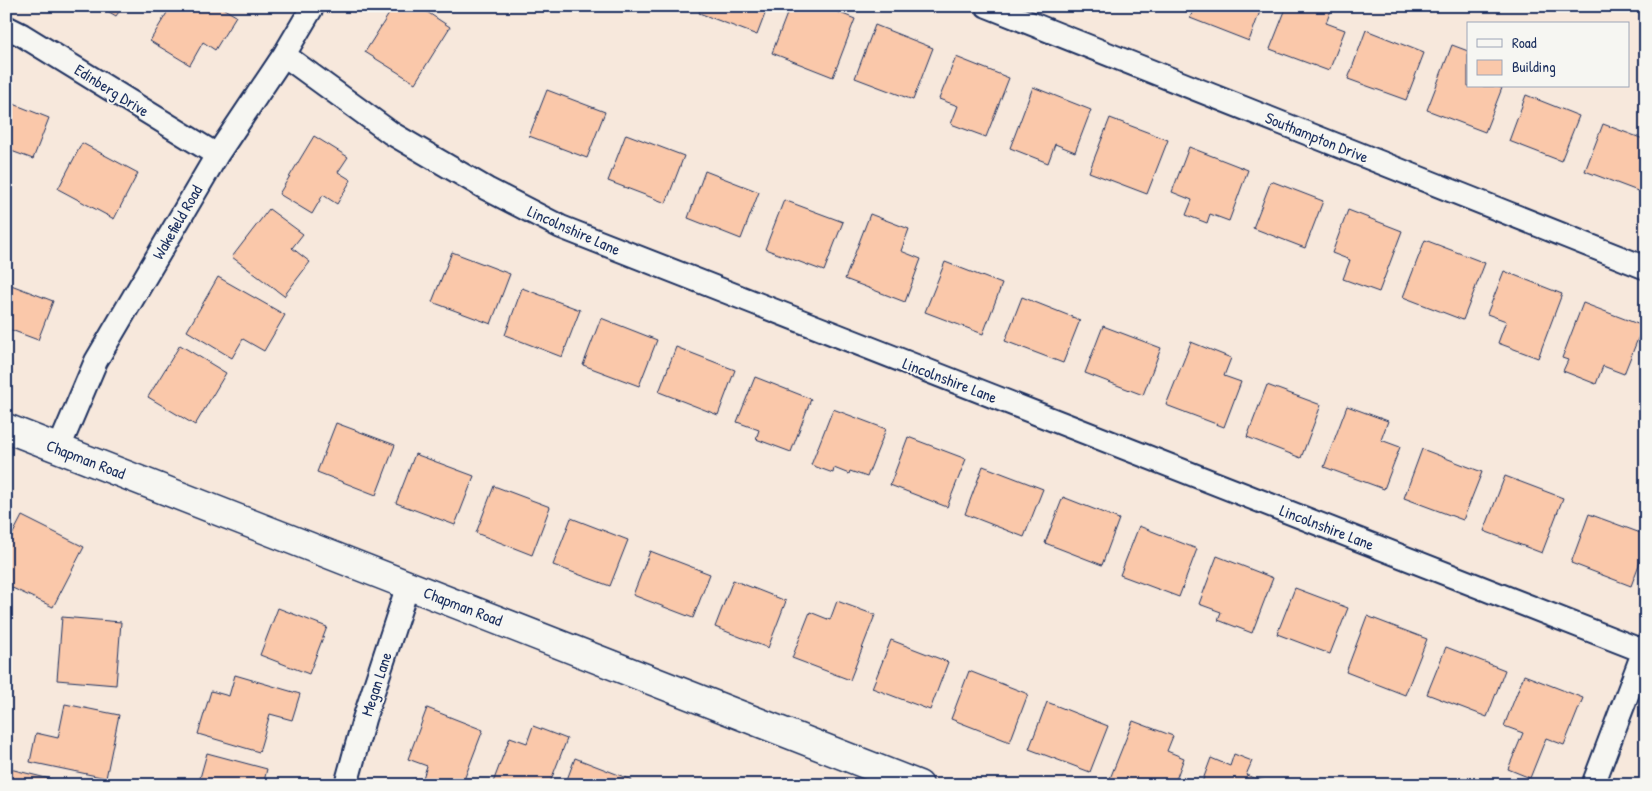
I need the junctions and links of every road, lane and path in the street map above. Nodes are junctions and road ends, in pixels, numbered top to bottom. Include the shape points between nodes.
1 (313, 6) edge
2 (988, 6) edge
3 (6, 27) edge
4 (284, 55) junction
5 (217, 154) junction
6 (1646, 268) edge
7 (6, 428) edge
8 (59, 448) junction
9 (408, 585) junction
10 (1644, 648) edge
11 (346, 785) edge
12 (919, 785) edge
13 (1593, 785) edge

1 - 4 street, Wakefield Road
2 - 6 street, Southampton Drive
3 - 5 street, Edinberg Drive
4 - 5 street, Wakefield Road
4 - 10 street, Lincolnshire Lane via 391,132 487,189 561,227
5 - 8 street, Wakefield Road via 96,361
7 - 8 street, Chapman Road
8 - 9 street, Chapman Road
9 - 11 street, Megan Lane
9 - 12 street, Chapman Road
10 - 13 street

